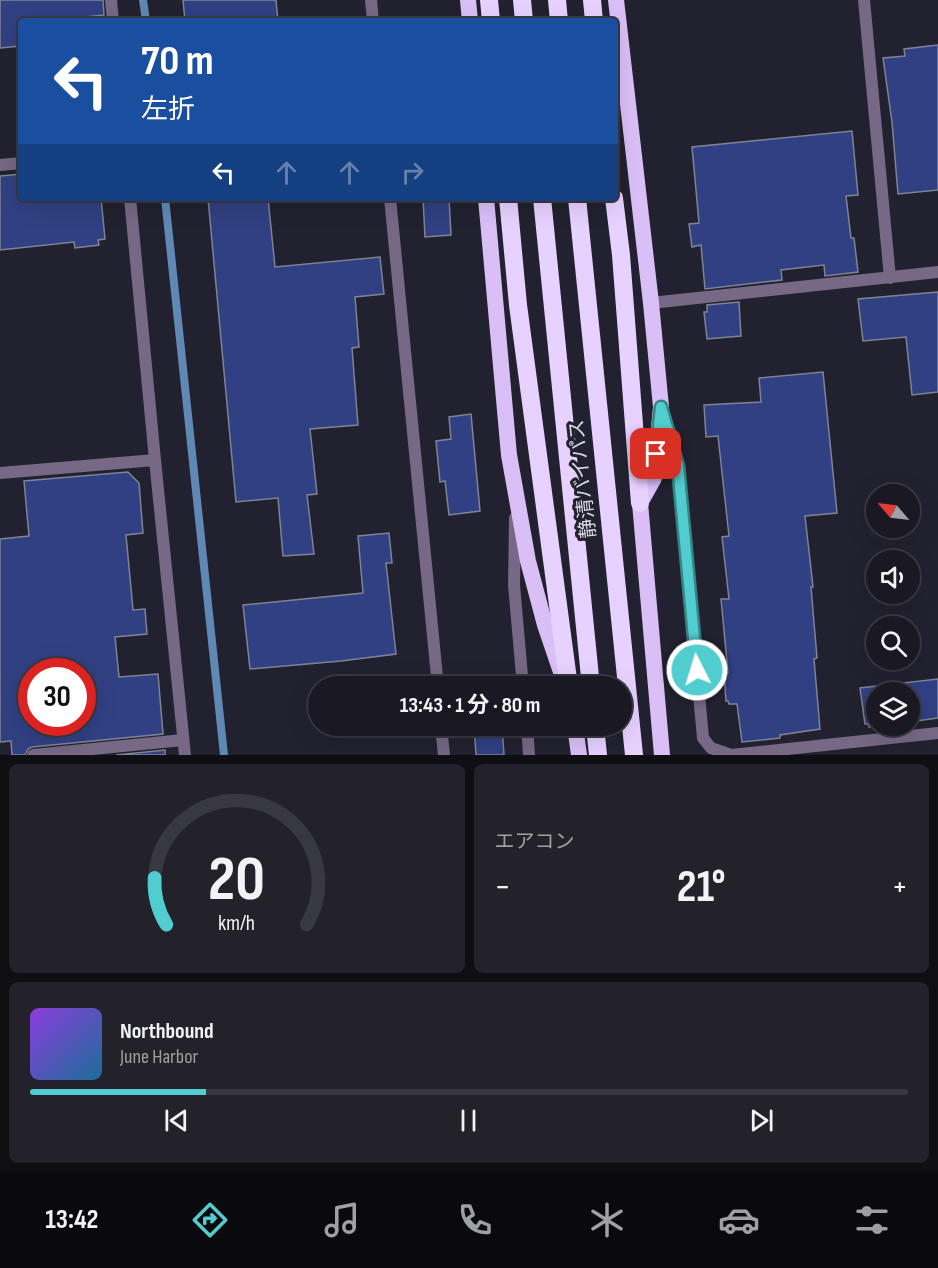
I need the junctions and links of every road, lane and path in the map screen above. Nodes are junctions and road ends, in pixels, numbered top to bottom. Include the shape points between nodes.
1 (111, 0) edge
2 (371, 0) edge
3 (468, 0) edge
4 (489, 0) edge
5 (522, 0) edge
6 (557, 0) edge
7 (592, 0) edge
8 (616, 0) edge
9 (864, 0) edge
10 (113, 18) edge
11 (373, 18) edge
12 (470, 18) edge
13 (491, 18) edge
14 (524, 18) edge
15 (559, 18) edge
16 (594, 18) edge
17 (18, 163) edge
18 (0, 165) edge
19 (130, 201) edge
20 (390, 201) edge
21 (486, 201) edge
22 (508, 201) edge
23 (542, 201) edge
24 (577, 201) edge
25 (614, 201) edge
26 (938, 272) edge
27 (890, 278) junction
28 (651, 303) junction
29 (661, 407) junction
30 (155, 459) junction
31 (0, 473) edge
32 (515, 487) junction
33 (640, 503) junction
34 (437, 676) edge
35 (522, 676) edge
36 (564, 676) edge
37 (567, 676) edge
38 (590, 676) edge
39 (938, 733) edge
40 (442, 736) edge
41 (528, 736) edge
42 (576, 736) edge
43 (596, 736) edge
44 (183, 740) junction
45 (711, 751) edge
46 (33, 755) edge
47 (185, 755) edge
48 (444, 755) edge
49 (529, 755) edge
50 (579, 755) edge
51 (598, 755) edge
52 (634, 755) edge
53 (662, 755) edge

1 - 10 street
2 - 11 street
3 - 12 highway
4 - 13 highway
5 - 14 highway
6 - 15 highway
7 - 16 highway
8 - 28 highway
9 - 27 street
17 - 18 street
19 - 30 street
20 - 34 street
21 - 32 highway
22 - 37 highway via 518,305
23 - 38 highway, 静清バイパス
24 - 52 highway, 静清バイパス
25 - 33 highway
26 - 27 street
27 - 28 street
28 - 29 highway
29 - 33 highway via 654,477
29 - 45 street via 678,466 703,738
30 - 31 street
30 - 44 street
32 - 35 street via 514,585
32 - 36 highway via 528,561
33 - 53 highway
39 - 45 street via 731,755
40 - 48 street
41 - 49 street
42 - 50 highway
43 - 51 highway
44 - 46 street
44 - 47 street

